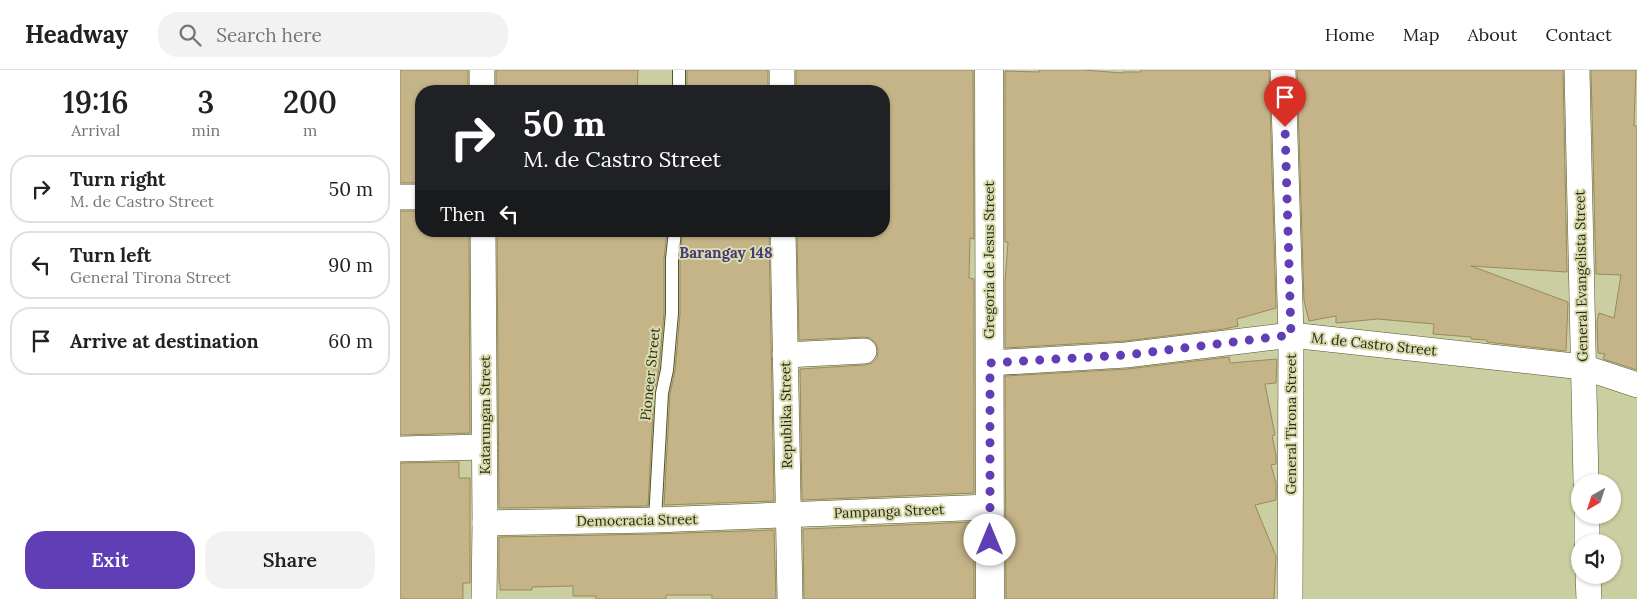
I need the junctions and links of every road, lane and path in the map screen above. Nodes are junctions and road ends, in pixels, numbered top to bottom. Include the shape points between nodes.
1 (482, 70) edge
2 (679, 70) edge
3 (782, 70) edge
4 (989, 70) edge
5 (1283, 70) edge
6 (1577, 70) edge
7 (482, 85) edge
8 (680, 85) edge
9 (782, 85) edge
10 (400, 197) edge
11 (415, 197) edge
12 (483, 237) edge
13 (674, 237) edge
14 (783, 237) edge
15 (1291, 335) junction
16 (864, 351) dead end
17 (785, 355) junction
18 (990, 363) junction
19 (1583, 366) junction
20 (1637, 385) edge
21 (485, 447) junction
22 (400, 448) edge
23 (1586, 474) edge
24 (990, 507) junction
25 (788, 515) junction
26 (655, 520) junction
27 (485, 523) junction
28 (1588, 584) edge
29 (484, 599) edge
30 (790, 599) edge
31 (990, 599) edge
32 (1290, 599) edge
33 (1589, 599) edge

1 - 7 street
2 - 8 lane
3 - 9 street
4 - 18 street, Gregoria de Jesus Street
5 - 15 street, General Tirona Street
6 - 19 street, General Evangelista Street
10 - 11 street
12 - 21 street, Katarungan Street
13 - 26 lane, Pioneer Street via 672,313 662,393
14 - 17 street, Republika Street
15 - 18 street, M. de Castro Street via 1126,355
15 - 19 street, M. de Castro Street
15 - 32 street, General Tirona Street
16 - 17 street
17 - 25 street, Republika Street
18 - 24 street, Gregoria de Jesus Street
19 - 20 street, M. de Castro Street
19 - 23 street, General Evangelista Street
21 - 22 street
21 - 27 street, Katarungan Street
24 - 25 street, Pampanga Street
24 - 31 street, Gregoria de Jesus Street
25 - 26 street, Democracia Street
25 - 30 street, Republika Street
26 - 27 street, Democracia Street
27 - 29 street, Katarungan Street
28 - 33 street

